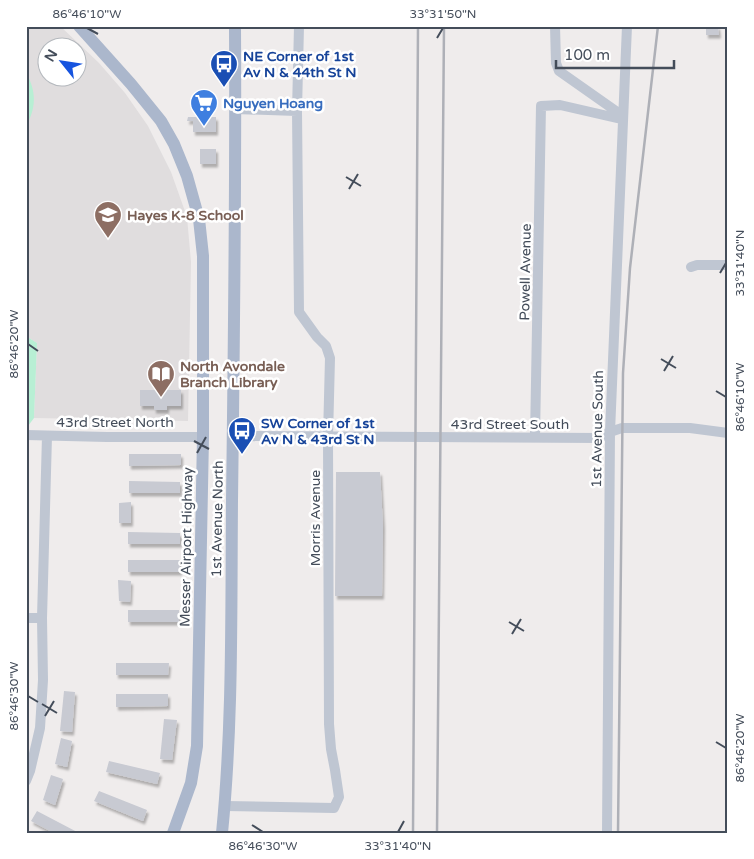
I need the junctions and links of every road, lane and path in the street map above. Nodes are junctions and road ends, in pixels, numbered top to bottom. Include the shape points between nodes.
1 (79, 26) edge
2 (235, 26) edge
3 (299, 26) edge
4 (555, 26) edge
5 (627, 26) edge
6 (236, 109) junction
7 (297, 111) junction
8 (623, 116) junction
9 (728, 265) edge
10 (691, 267) dead end
11 (610, 432) junction
12 (728, 433) edge
13 (26, 435) edge
14 (47, 436) junction
15 (204, 436) junction
16 (233, 436) junction
17 (328, 437) junction
18 (535, 437) junction
19 (26, 618) edge
20 (42, 618) junction
21 (26, 781) edge
22 (225, 806) junction
23 (173, 833) edge
24 (222, 833) edge
25 (607, 833) edge

1 - 15 main road, Messer Airport Highway via 161,121 188,176 204,256
2 - 6 main road, 1st Avenue North
3 - 7 street, Morris Avenue
4 - 8 street via 559,71
5 - 8 street, 1st Avenue South
6 - 7 street
6 - 16 main road, 1st Avenue North
7 - 17 street, Morris Avenue via 299,312 326,346 330,358
8 - 11 street, 1st Avenue South
8 - 18 street, Powell Avenue via 620,120 560,105 542,106
9 - 10 street
11 - 12 street, 43rd Street South via 622,428 662,427
11 - 18 street, 43rd Street South via 600,438
11 - 25 street, 1st Avenue South
13 - 14 street, 43rd Street North
14 - 15 street, 43rd Street North
14 - 20 street
15 - 23 main road, Messer Airport Highway via 197,746 191,783
16 - 17 street
16 - 22 main road, 1st Avenue North via 230,723
17 - 18 street, 43rd Street South
17 - 22 street, Morris Avenue via 329,724 338,797 334,808
19 - 20 street
20 - 21 street via 44,680 40,728
22 - 24 main road, 1st Avenue North

